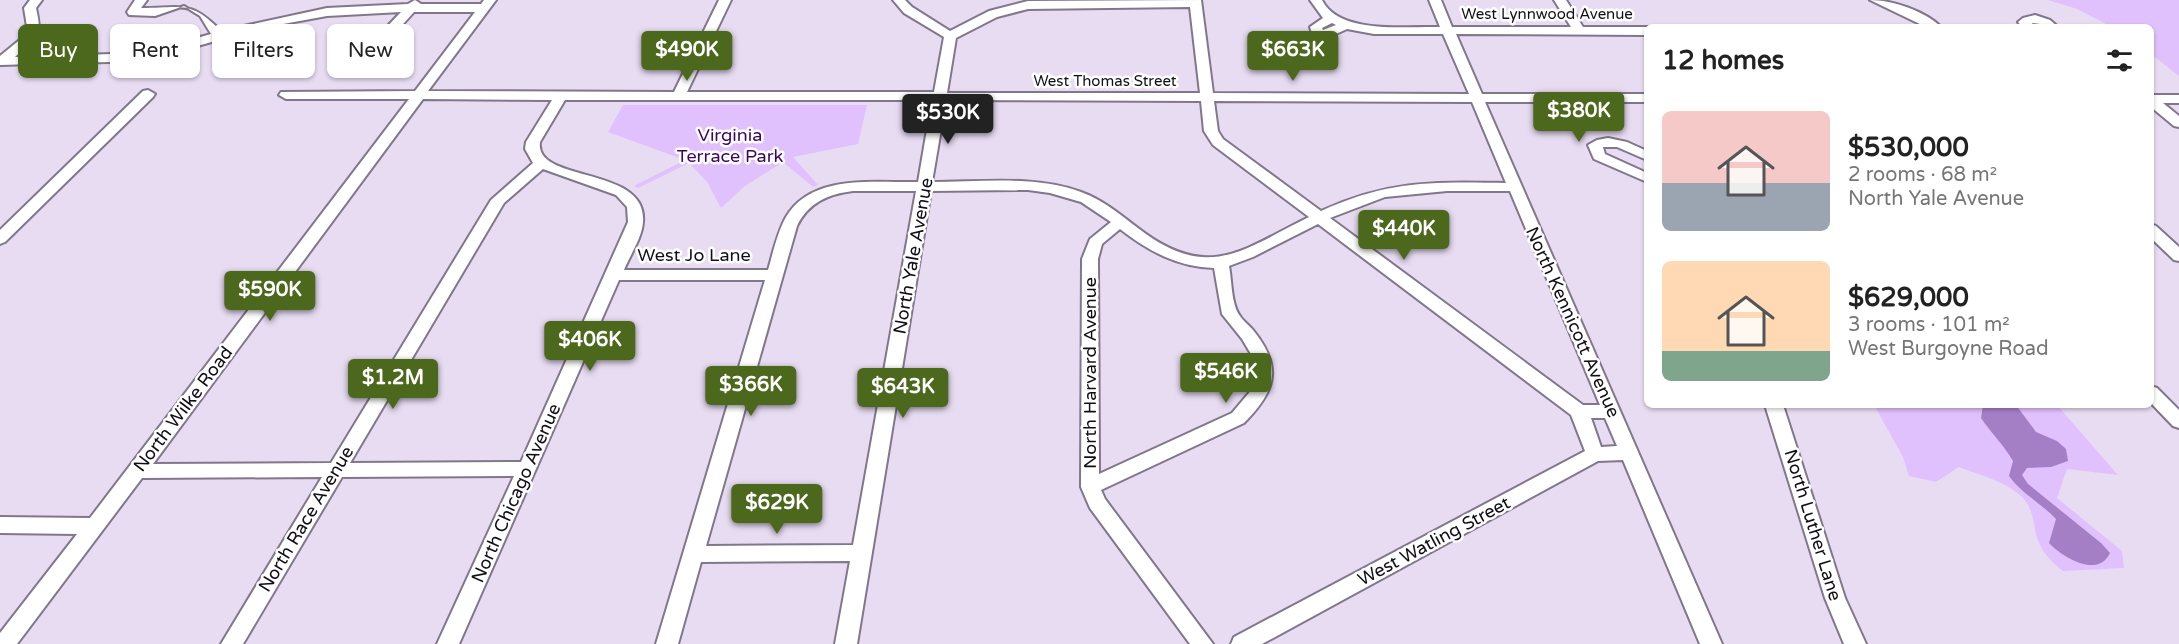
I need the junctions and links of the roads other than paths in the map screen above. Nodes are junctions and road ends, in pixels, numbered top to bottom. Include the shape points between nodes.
1 (36, 0) edge
2 (141, 0) edge
3 (724, 0) edge
4 (899, 0) edge
5 (1316, 0) edge
6 (1435, 0) edge
7 (1560, 0) edge
8 (1876, 0) edge
9 (184, 1) edge
10 (1195, 2) edge
11 (415, 4) edge
12 (487, 4) edge
13 (1332, 18) junction
14 (265, 24) edge
15 (396, 24) edge
16 (1345, 24) junction
17 (1929, 24) edge
18 (2026, 24) edge
19 (2049, 24) edge
20 (212, 27) edge
21 (1448, 31) junction
22 (1578, 31) junction
23 (1644, 31) edge
24 (950, 36) junction
25 (212, 38) edge
26 (1, 61) edge
27 (148, 94) dead end
28 (286, 95) dead end
29 (418, 95) junction
30 (560, 97) junction
31 (678, 97) junction
32 (940, 97) junction
33 (1208, 98) junction
34 (1477, 98) junction
35 (1644, 98) edge
36 (2154, 99) edge
37 (2179, 99) edge
38 (2154, 102) edge
39 (2179, 123) edge
40 (1644, 155) edge
41 (541, 164) junction
42 (1644, 177) edge
43 (925, 187) junction
44 (1514, 187) junction
45 (1319, 219) junction
46 (1119, 223) junction
47 (2154, 232) edge
48 (0, 239) edge
49 (2179, 256) edge
50 (1221, 263) junction
51 (615, 275) junction
52 (774, 275) junction
53 (2154, 395) edge
54 (1775, 408) edge
55 (1580, 411) junction
56 (1612, 412) junction
57 (2179, 422) edge
58 (1630, 453) junction
59 (1595, 454) junction
60 (527, 469) junction
61 (137, 471) junction
62 (335, 471) junction
63 (1090, 487) junction
64 (0, 525) edge
65 (93, 526) junction
66 (862, 553) junction
67 (693, 554) junction
68 (4, 644) edge
69 (232, 644) edge
70 (448, 644) edge
71 (667, 644) edge
72 (846, 644) edge
73 (1202, 644) edge
74 (1242, 644) edge
75 (1711, 644) edge
76 (1855, 644) edge

1 - 26 street via 30,8 33,35
2 - 9 street via 133,12 155,12
3 - 31 street
4 - 24 street
5 - 13 street via 1318,7
6 - 21 street, North Kennicott Avenue
7 - 22 street
8 - 17 street
9 - 20 street via 205,14
10 - 24 street via 1028,4 993,14
10 - 33 street
11 - 12 street
11 - 14 street via 327,12
11 - 15 street
12 - 29 street, North Wilke Road
13 - 16 street, West Lynnwood Avenue
13 - 16 street via 1316,27 1317,33 1327,34
16 - 21 street, West Lynnwood Avenue via 1374,30
18 - 19 street via 2032,19
21 - 22 street, West Lynnwood Avenue
21 - 34 street, North Kennicott Avenue
22 - 23 street, West Lynnwood Avenue
24 - 32 street, North Yale Avenue
25 - 26 street via 133,58
27 - 48 street
28 - 29 street, West Thomas Street
29 - 30 street, West Thomas Street
29 - 61 street, North Wilke Road
30 - 31 street, West Thomas Street
30 - 41 street via 532,142
31 - 32 street, West Thomas Street
32 - 33 street, West Thomas Street
32 - 43 street, North Yale Avenue
33 - 34 street, West Thomas Street
33 - 45 street via 1211,131 1218,141
34 - 35 street, West Thomas Street
34 - 44 street, North Kennicott Avenue
36 - 37 street
38 - 39 street
40 - 42 street via 1617,142 1595,145 1599,156
41 - 51 street, North Chicago Avenue via 630,198 637,216 635,228
41 - 62 street, North Race Avenue via 498,200
43 - 46 street via 1050,188 1084,198
43 - 52 street via 841,188 825,192 800,208 791,221
43 - 66 street, North Yale Avenue
44 - 45 street via 1382,192
44 - 56 street, North Kennicott Avenue
45 - 50 street via 1236,260
45 - 55 street
46 - 50 street via 1162,251
46 - 63 street, North Harvard Avenue via 1095,243 1090,259
47 - 49 street
50 - 63 street via 1231,316 1256,346 1264,367 1265,385 1238,418
51 - 52 street, West Jo Lane
51 - 60 street, North Chicago Avenue
52 - 67 street
53 - 57 street
54 - 76 street, North Luther Lane via 1835,598
55 - 56 street
55 - 59 street
56 - 58 street, North Kennicott Avenue
58 - 59 street, West Watling Street
58 - 75 street, North Kennicott Avenue
59 - 74 street, West Watling Street
60 - 62 street
60 - 70 street, North Chicago Avenue
61 - 62 street
61 - 65 street, North Wilke Road
62 - 69 street, North Race Avenue
63 - 73 street, North Harvard Avenue via 1097,503
64 - 65 street
65 - 68 street, North Wilke Road
66 - 67 street
66 - 72 street, North Yale Avenue
67 - 71 street

